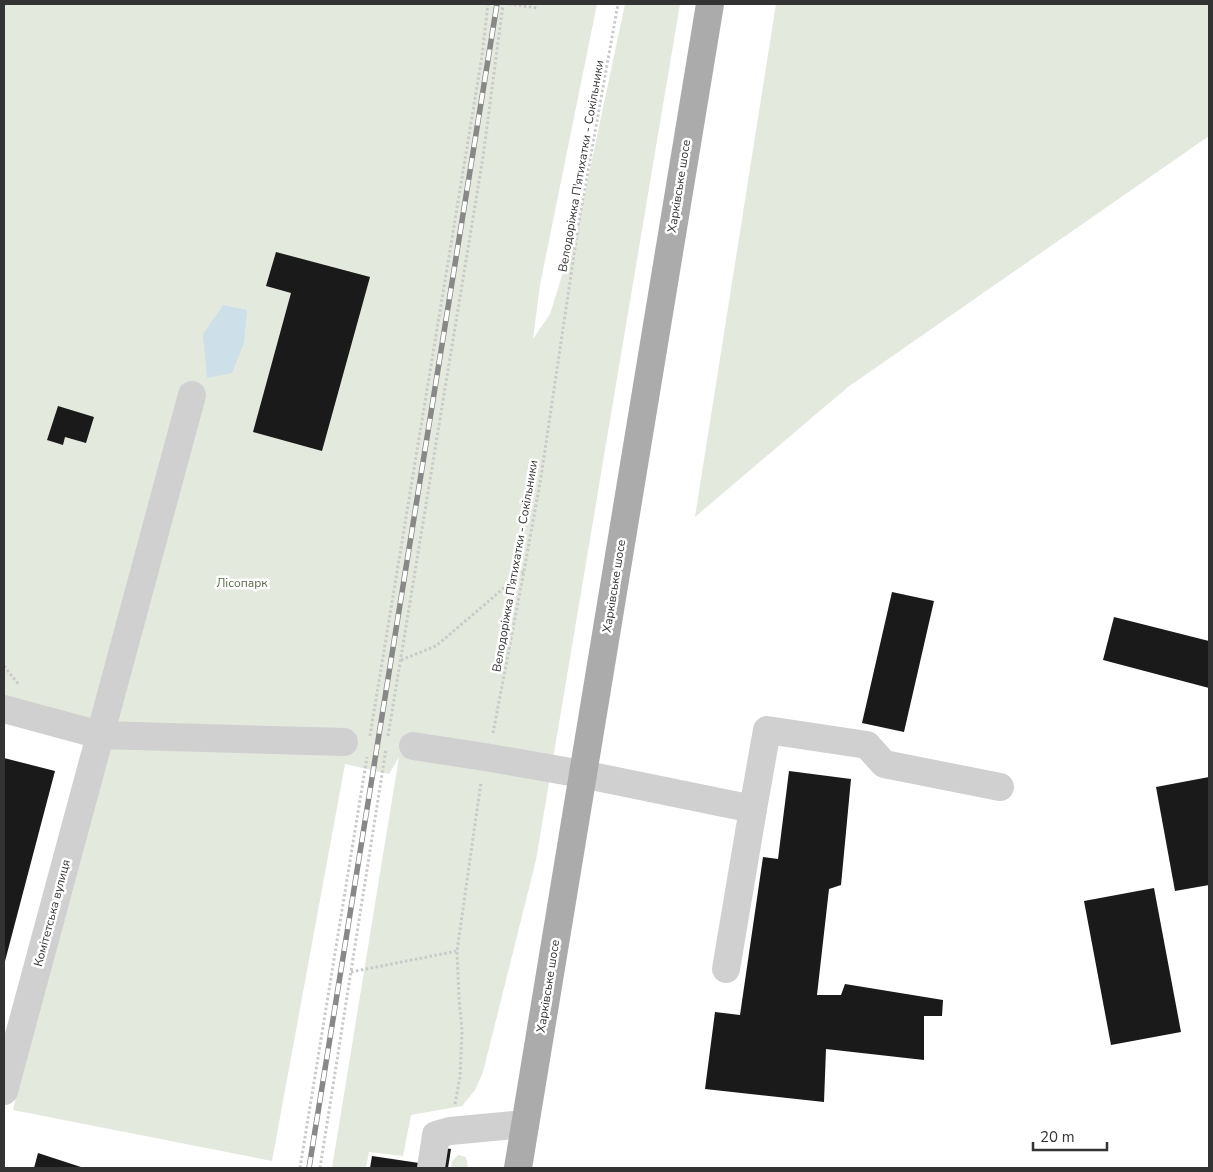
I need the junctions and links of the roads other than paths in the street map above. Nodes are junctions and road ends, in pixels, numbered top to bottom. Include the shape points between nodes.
1 (710, 4) edge
2 (192, 395) dead end
3 (4, 709) edge
4 (100, 735) junction
5 (413, 746) dead end
6 (355, 749) road end
7 (582, 774) junction
8 (1000, 787) dead end
9 (753, 809) junction
10 (726, 969) dead end
11 (4, 1091) edge
12 (525, 1124) junction
13 (450, 1131) junction
14 (431, 1168) edge
15 (444, 1168) edge
16 (518, 1168) edge

1 - 7 main road, Харківське шосе
2 - 4 street, Комітетська вулиця
3 - 4 street
4 - 6 street
4 - 11 street, Комітетська вулиця
5 - 7 street
7 - 9 street
7 - 12 main road, Харківське шосе
8 - 9 street via 884,764 866,746 767,730
9 - 10 street
12 - 13 street
12 - 16 main road, Харківське шосе
13 - 14 street via 436,1135
13 - 15 street

